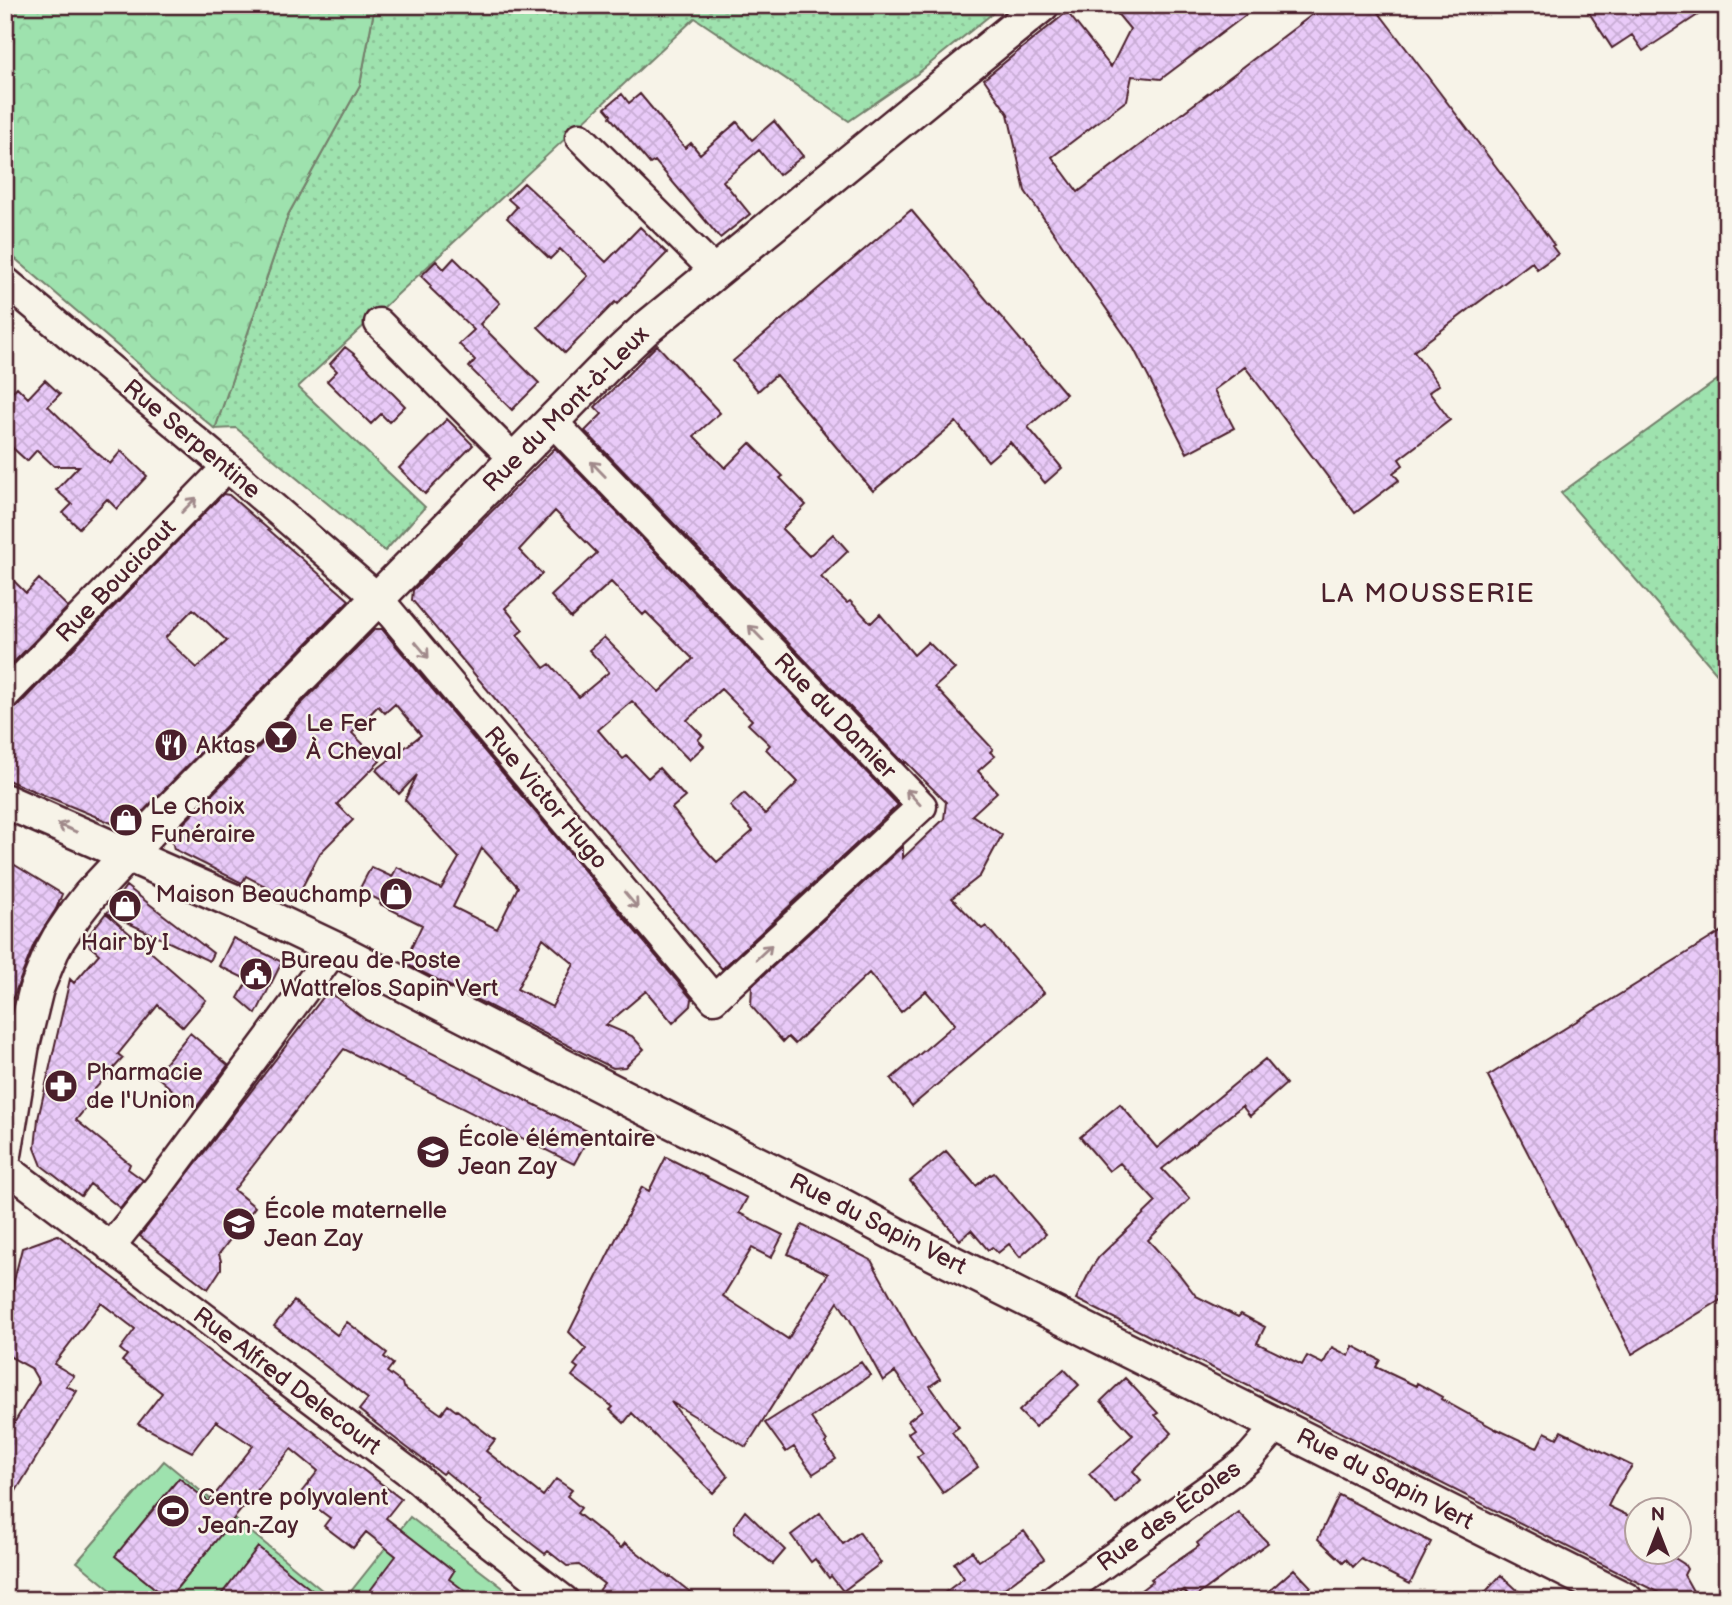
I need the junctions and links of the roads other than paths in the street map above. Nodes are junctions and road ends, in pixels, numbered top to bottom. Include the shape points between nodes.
1 (1042, 5) edge
2 (580, 137) dead end
3 (715, 271) junction
4 (5, 281) edge
5 (379, 323) dead end
6 (552, 421) junction
7 (514, 459) junction
8 (227, 467) junction
9 (378, 598) junction
10 (5, 695) edge
11 (5, 802) edge
12 (128, 854) junction
13 (335, 949) junction
14 (714, 999) joint
15 (5, 1152) edge
16 (5, 1167) edge
17 (110, 1247) junction
18 (1278, 1425) junction
19 (564, 1600) edge
20 (1054, 1600) edge
21 (1626, 1600) edge

1 - 3 street, Rue du Mont-à-Leux
2 - 3 street
3 - 6 street, Rue du Mont-à-Leux via 644,330
4 - 8 street, Rue Serpentine
5 - 7 street
6 - 7 street, Rue du Mont-à-Leux
14 -> 6 street, Rue du Damier via 922,806
7 - 9 street, Rue du Mont-à-Leux
8 - 9 street, Rue Serpentine
10 -> 8 street, Rue Boucicaut
9 - 12 street, Rue du Mont-à-Leux
9 -> 14 street, Rue Victor Hugo
12 -> 11 street, Rue du Sapin Vert
12 - 13 street, Rue du Sapin Vert
12 - 15 street, Rue du Mont-à-Leux via 75,914 46,965 22,1047
13 - 17 street
13 - 18 street, Rue du Sapin Vert
16 - 17 street, Rue Alfred Delecourt
17 - 19 street, Rue Alfred Delecourt via 418,1479 478,1534
18 - 20 street, Rue des Écoles via 1241,1465
18 - 21 street, Rue du Sapin Vert

